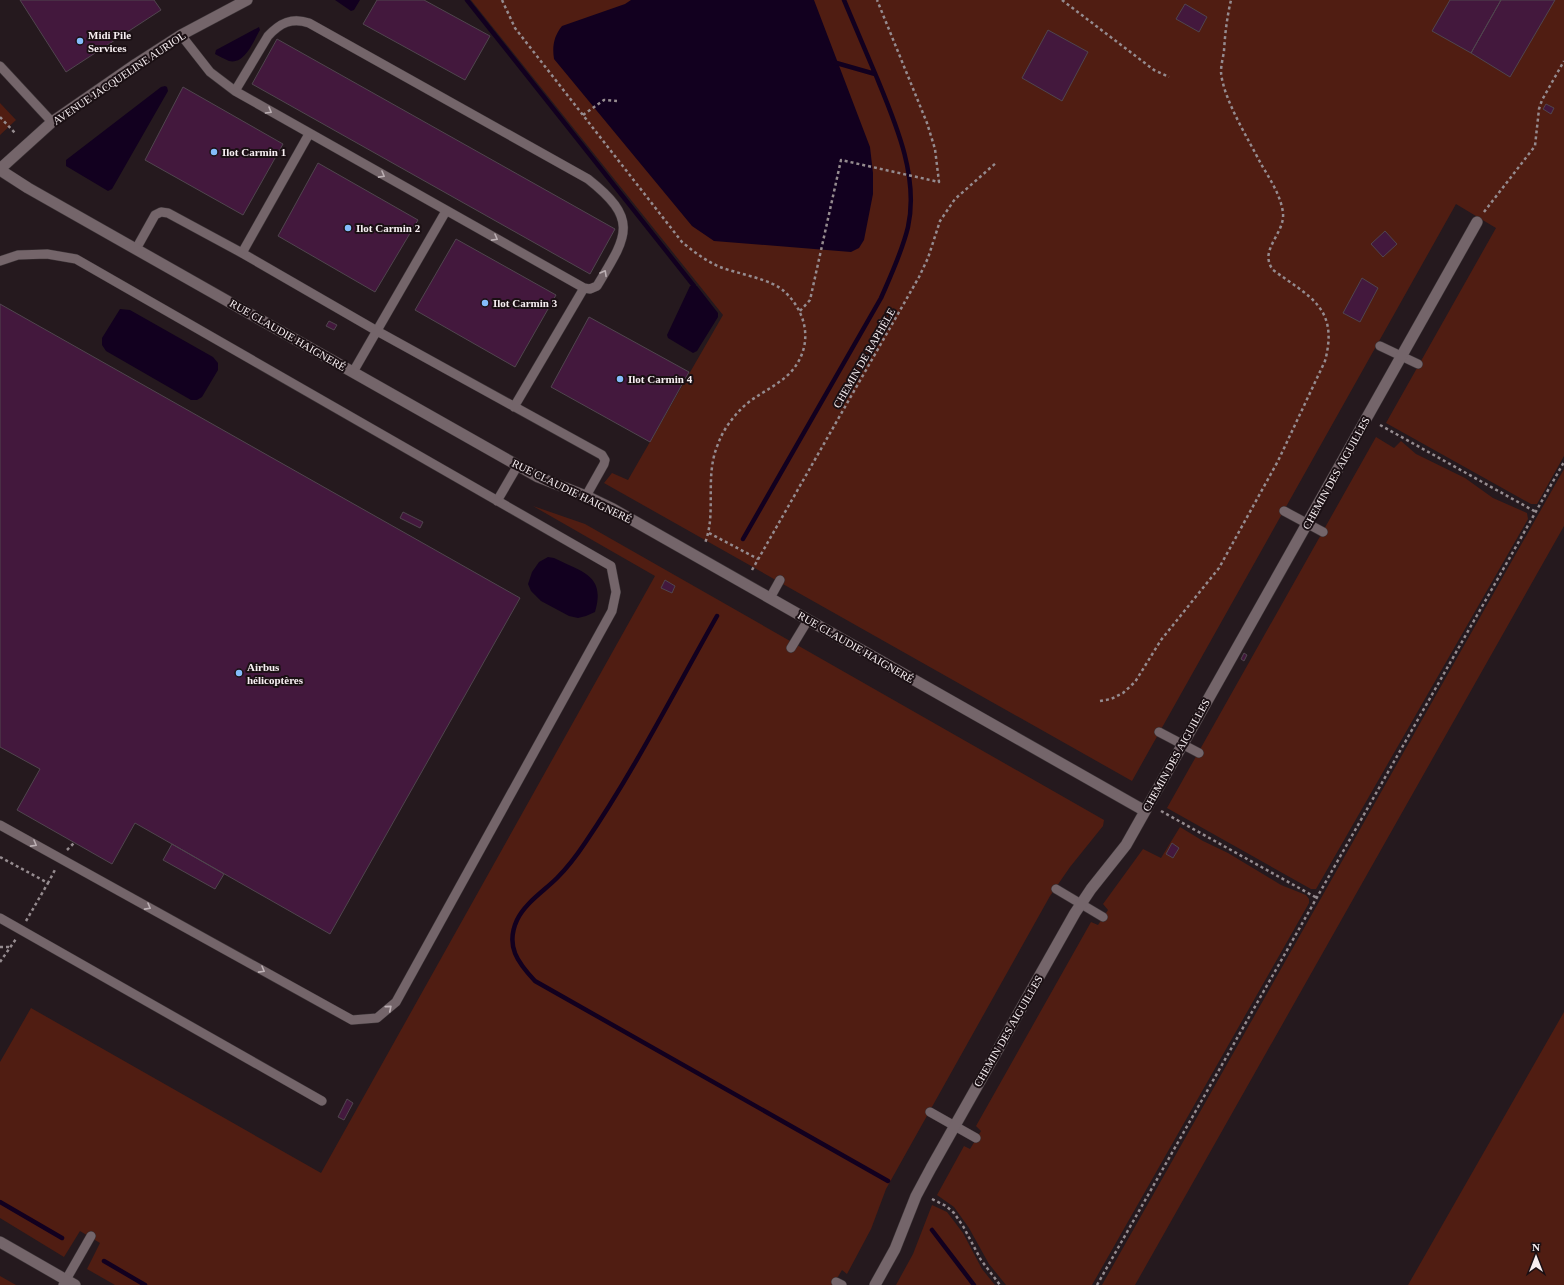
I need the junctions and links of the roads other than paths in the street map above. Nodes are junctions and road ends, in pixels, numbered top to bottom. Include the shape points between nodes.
1 (247, 0) edge
2 (181, 36) junction
3 (0, 66) edge
4 (235, 92) junction
5 (52, 122) junction
6 (309, 134) junction
7 (0, 169) edge
8 (446, 211) junction
9 (1477, 222) road end
10 (136, 249) junction
11 (242, 253) junction
12 (0, 261) edge
13 (584, 288) junction
14 (377, 331) junction
15 (1380, 346) dead end
16 (1401, 356) junction
17 (1418, 364) dead end
18 (353, 372) junction
19 (514, 407) junction
20 (518, 465) junction
21 (586, 496) junction
22 (496, 501) junction
23 (1284, 511) dead end
24 (1307, 523) junction
25 (1323, 532) dead end
26 (780, 580) dead end
27 (770, 598) junction
28 (808, 620) junction
29 (791, 648) dead end
30 (1159, 732) dead end
31 (1182, 744) junction
32 (1199, 753) dead end
33 (1145, 811) junction
34 (0, 825) edge
35 (1056, 889) dead end
36 (1081, 904) junction
37 (1103, 917) dead end
38 (0, 918) edge
39 (322, 1101) dead end
40 (930, 1112) dead end
41 (955, 1126) junction
42 (976, 1138) dead end
43 (91, 1236) dead end
44 (0, 1242) edge
45 (68, 1283) edge
46 (875, 1285) edge

1 - 2 street, AVENUE JACQUELINE AURIOL
2 - 4 lane via 210,72
2 - 5 street, AVENUE JACQUELINE AURIOL
3 - 5 lane
4 -> 6 lane
13 -> 4 lane via 590,289 599,283 622,242 623,220 606,193 570,168 302,20 291,20 274,29
5 - 7 street, AVENUE JACQUELINE AURIOL
6 -> 8 lane
6 - 11 lane
7 - 10 street, RUE CLAUDIE HAIGNERÉ via 28,188
8 -> 13 lane
8 - 14 lane
9 - 16 street, CHEMIN DES AIGUILLES
10 - 11 lane via 155,215 161,212 168,213
10 - 18 street, RUE CLAUDIE HAIGNERÉ
11 - 14 lane
12 - 22 lane via 18,255 47,254 76,259
13 - 19 lane
14 - 18 lane
14 - 19 lane
15 - 16 lane
16 - 17 lane
16 - 24 street, CHEMIN DES AIGUILLES
18 - 20 street, RUE CLAUDIE HAIGNERÉ
19 - 21 lane via 602,455 604,464
20 - 21 street, RUE CLAUDIE HAIGNERÉ via 538,477
20 - 22 lane
21 - 27 street, RUE CLAUDIE HAIGNERÉ
34 -> 22 lane via 352,1020 377,1018 396,1002 612,611 616,592 611,566
23 - 24 lane
24 - 25 lane
24 - 31 street, CHEMIN DES AIGUILLES
26 - 27 lane
27 - 28 street, RUE CLAUDIE HAIGNERÉ
28 - 29 lane
28 - 33 street, RUE CLAUDIE HAIGNERÉ
30 - 31 lane
31 - 32 lane
31 - 33 street, CHEMIN DES AIGUILLES
33 - 36 street, CHEMIN DES AIGUILLES via 1126,845
35 - 36 lane
36 - 37 lane
36 - 41 street, CHEMIN DES AIGUILLES
38 - 39 lane
40 - 41 lane
41 - 42 lane
41 - 46 street, CHEMIN DES AIGUILLES via 916,1196 895,1249
43 - 45 lane
44 - 45 street

